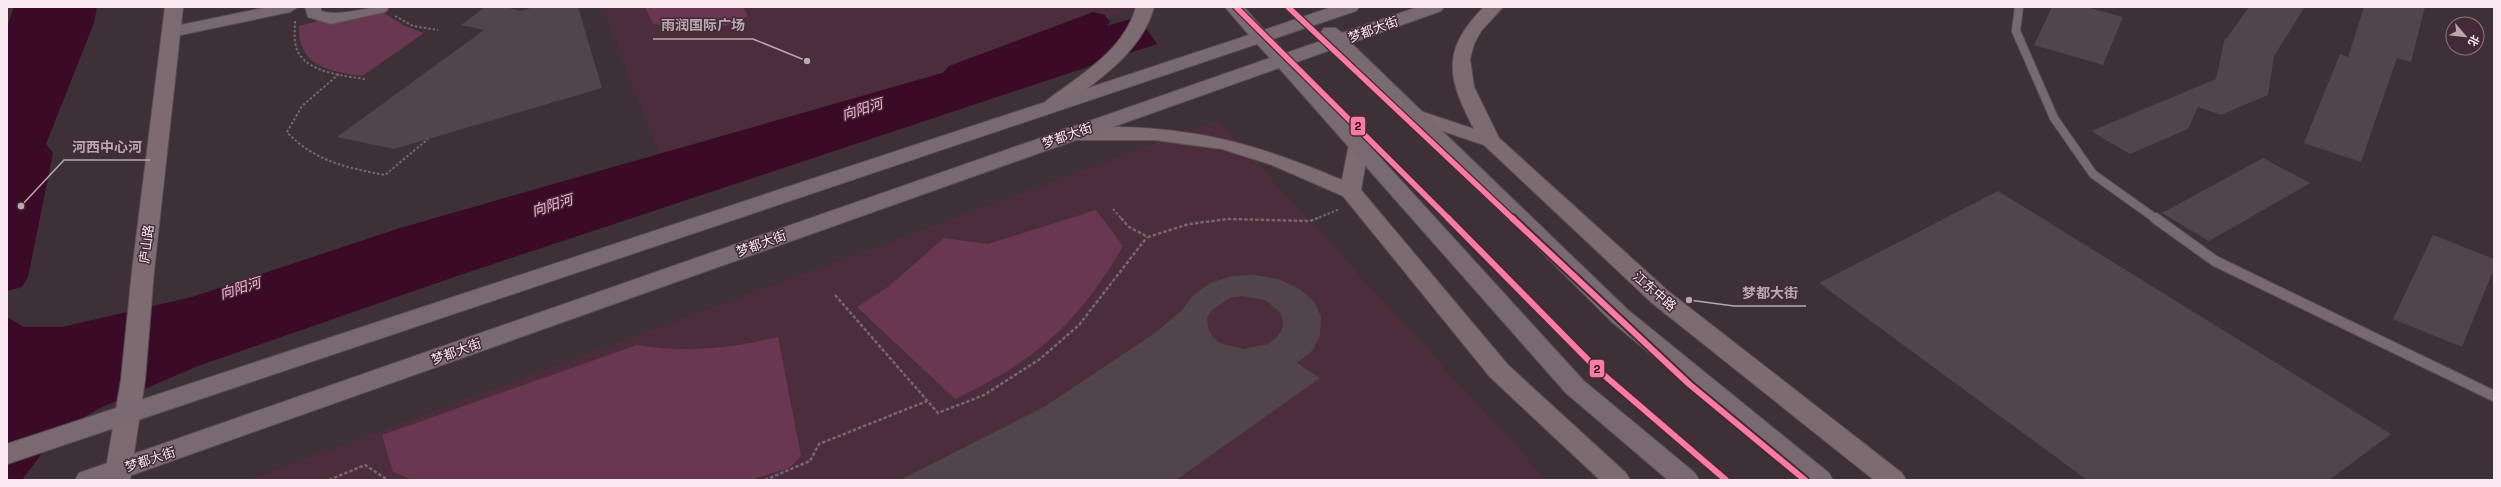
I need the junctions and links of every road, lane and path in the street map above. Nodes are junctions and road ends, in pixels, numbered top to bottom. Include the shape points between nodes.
1 (174, 7) edge
2 (313, 7) edge
3 (1144, 7) edge
4 (1234, 7) edge
5 (1350, 7) edge
6 (1435, 7) edge
7 (1494, 7) edge
8 (2019, 7) edge
9 (292, 11) edge
10 (385, 11) joint
11 (1309, 13) edge
12 (438, 30) dead end
13 (171, 32) junction
14 (1262, 36) junction
15 (1339, 42) junction
16 (1284, 62) junction
17 (339, 74) junction
18 (364, 79) dead end
19 (1053, 105) junction
20 (1414, 115) junction
21 (1068, 134) junction
22 (428, 139) dead end
23 (1491, 141) junction
24 (1359, 144) junction
25 (1355, 196) junction
26 (1113, 209) dead end
27 (1147, 237) junction
28 (835, 295) dead end
29 (2494, 396) edge
30 (927, 401) junction
31 (125, 415) junction
32 (7, 454) edge
33 (117, 474) edge
34 (88, 480) edge
35 (329, 480) edge
36 (388, 480) edge
37 (765, 480) edge
38 (1617, 480) edge
39 (1686, 480) edge
40 (1820, 480) edge
41 (1893, 480) edge

1 - 13 street, 庐山路
2 - 10 street via 313,14 331,19
3 - 19 street via 1144,18 1121,50
4 - 14 main road
5 - 11 main road
6 - 15 main road, 梦都大街
7 - 23 street via 1472,30 1459,63 1466,94
8 - 29 lane via 2016,31 2054,118 2093,174 2215,261
9 - 13 street
9 - 17 path via 295,44 300,56 315,66
10 - 12 path via 413,26
11 - 14 main road
11 - 15 main road, 江东中路
13 - 31 street, 庐山路 via 132,380
14 - 16 main road
14 - 19 main road
15 - 16 main road, 梦都大街
15 - 20 main road, 江东中路
16 - 21 main road, 梦都大街
16 - 24 main road
17 - 18 path
17 - 22 path via 312,95 294,114 287,132 297,145 318,157 356,170 385,175
19 - 31 main road
20 - 23 street, 江东中路
20 - 40 main road, 江东中路 via 1620,316
21 - 25 street via 1140,133 1206,140 1274,158
21 - 33 main road, 梦都大街 via 185,447
23 - 41 street, 江东中路 via 1660,297
24 - 25 street
24 - 39 main road via 1575,387
25 - 27 path via 1310,221 1228,219 1189,224
25 - 38 street via 1499,371
26 - 27 path via 1129,227
27 - 30 path via 1079,325 1040,359 984,395 938,413
28 - 30 path
30 - 37 path via 819,444 810,461
31 - 32 main road
31 - 33 street, 庐山路
33 - 34 main road, 梦都大街
35 - 36 path via 365,465

